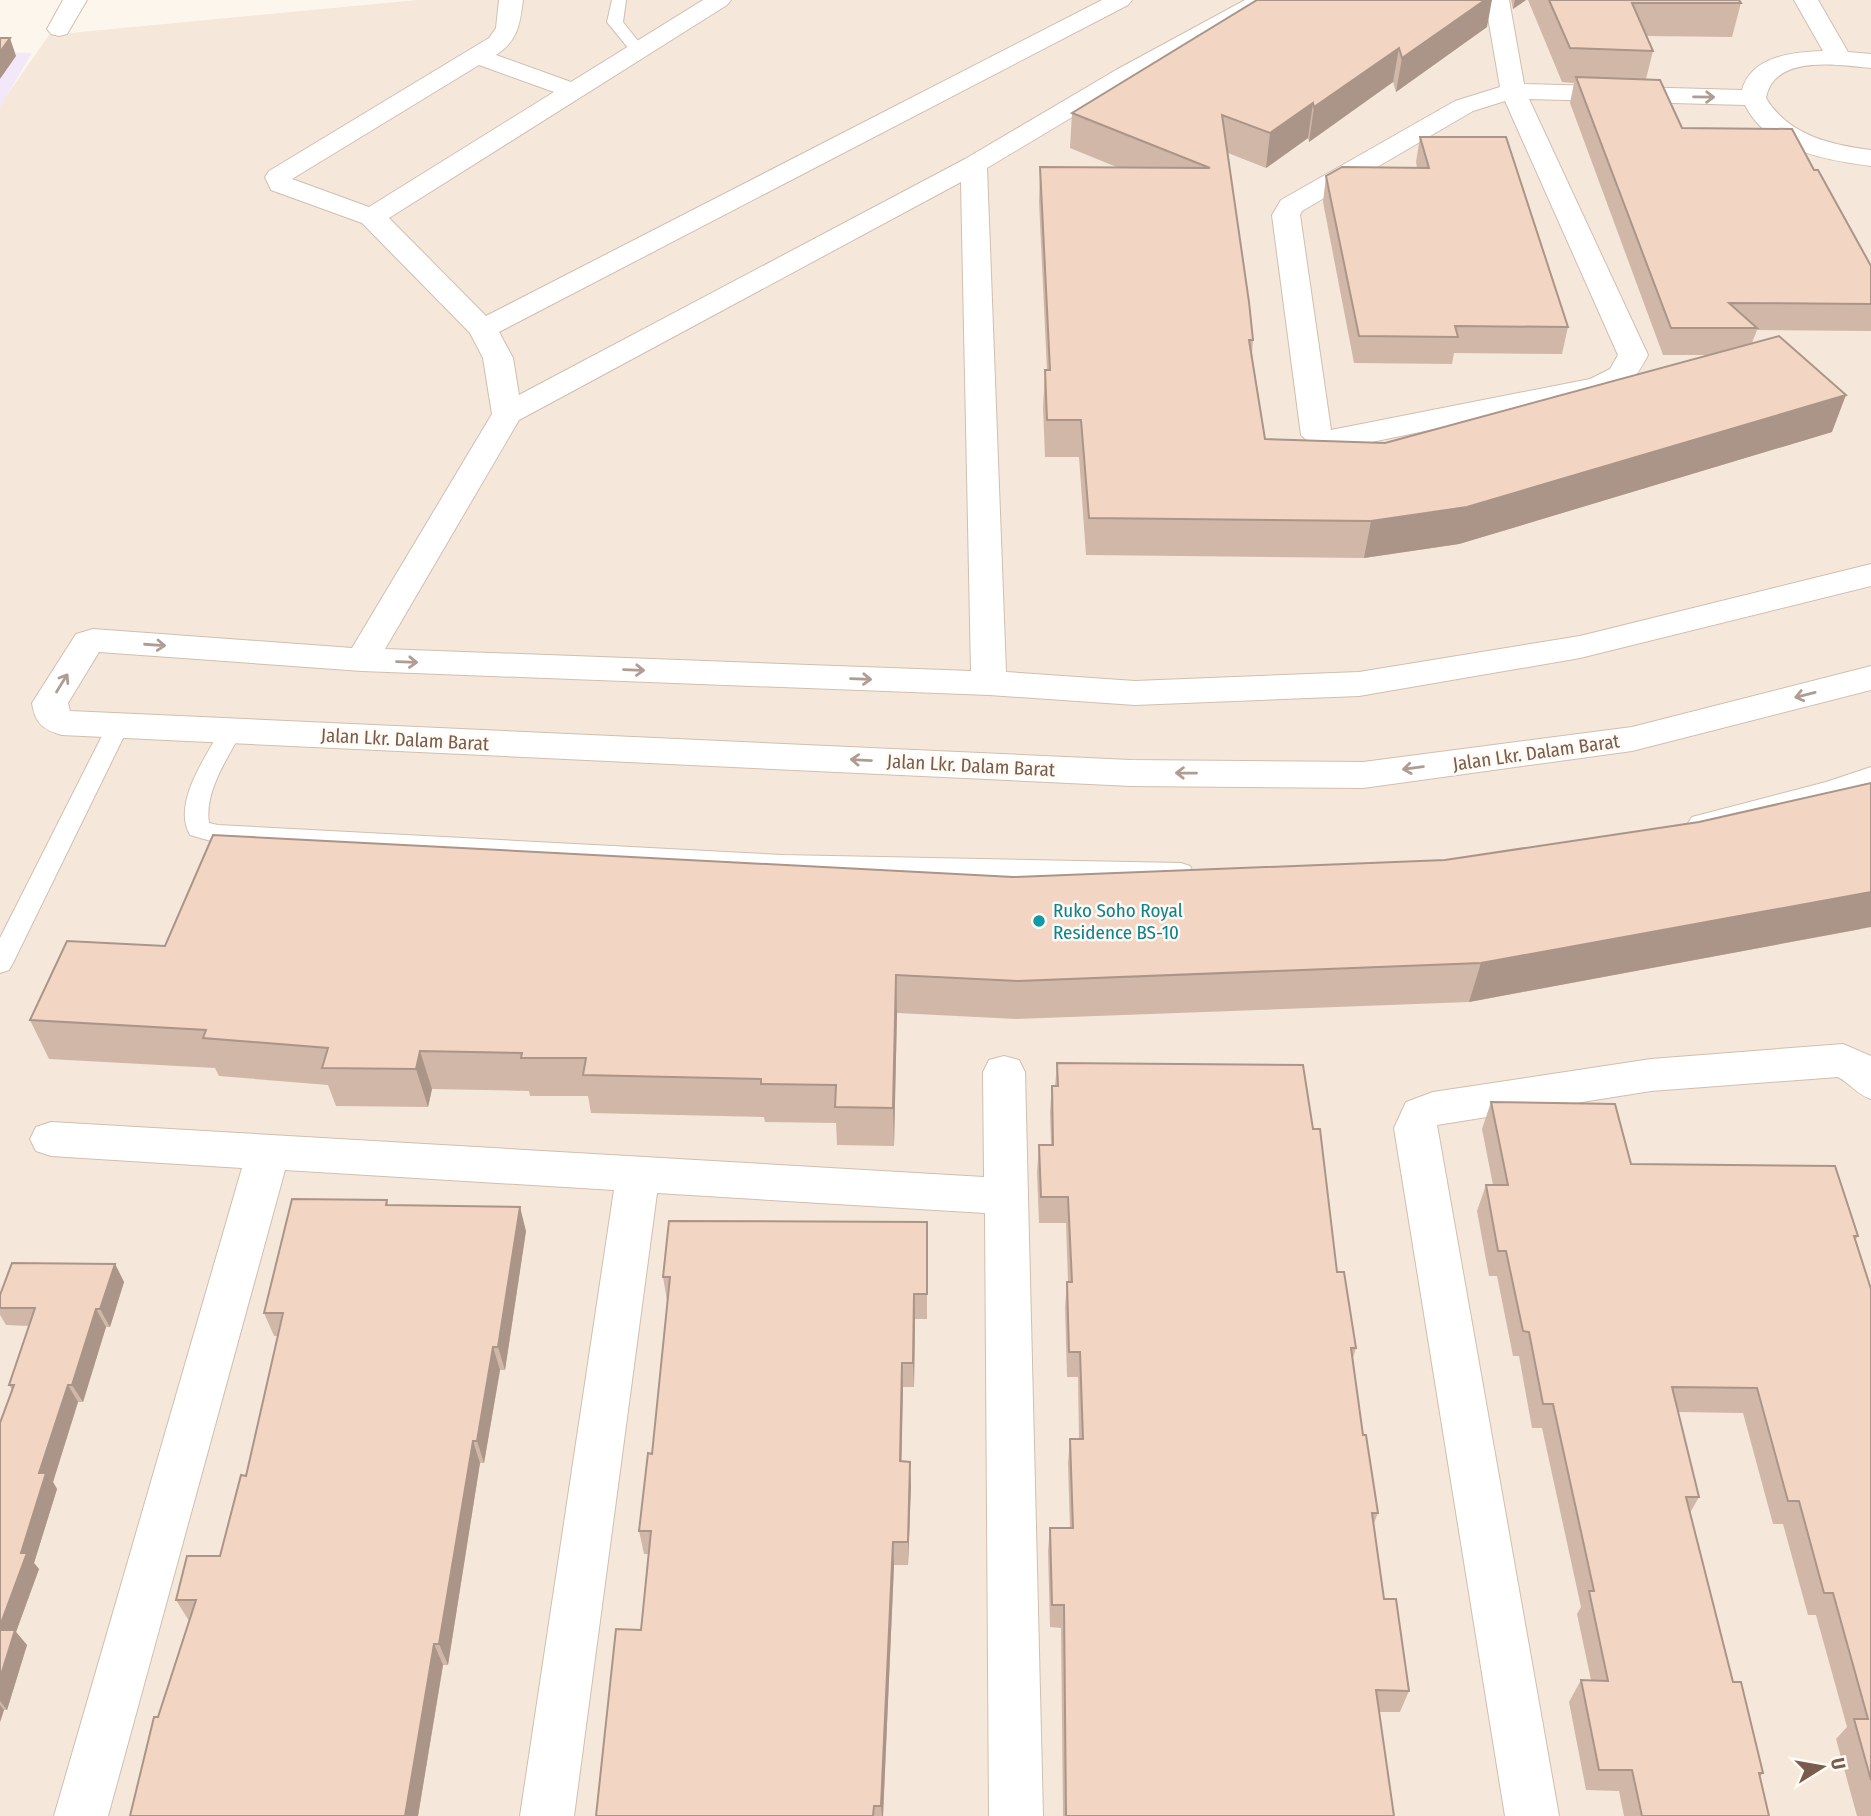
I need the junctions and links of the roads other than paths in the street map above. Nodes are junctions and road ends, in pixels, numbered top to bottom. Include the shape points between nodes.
1 (75, 0) edge
2 (512, 0) edge
3 (620, 0) edge
4 (719, 0) edge
5 (1121, 0) edge
6 (1263, 0) edge
7 (1497, 0) edge
8 (1806, 0) edge
9 (59, 29) dead end
10 (638, 51) junction
11 (477, 56) junction
12 (1839, 58) junction
13 (1871, 61) edge
14 (574, 91) junction
15 (1513, 91) junction
16 (1464, 106) junction
17 (1759, 108) junction
18 (1538, 118) junction
19 (1619, 118) edge
20 (1871, 158) edge
21 (974, 165) junction
22 (372, 216) junction
23 (483, 329) junction
24 (506, 414) junction
25 (1871, 575) edge
26 (362, 660) junction
27 (1871, 678) edge
28 (989, 683) junction
29 (118, 726) junction
30 (231, 731) junction
31 (1871, 775) edge
32 (1684, 827) edge
33 (1198, 873) edge
34 (0, 963) edge
35 (1004, 1072) dead end
36 (1871, 1083) edge
37 (51, 1139) dead end
38 (268, 1153) junction
39 (638, 1174) junction
40 (1006, 1196) junction
41 (81, 1816) edge
42 (547, 1816) edge
43 (1016, 1816) edge
44 (1532, 1816) edge

1 - 9 street
2 - 11 street via 505,35
3 - 10 lane via 615,22
4 - 10 street
5 - 23 street
6 - 21 street
7 - 15 street
8 - 12 street
10 - 14 street
11 - 14 street
11 - 22 street via 278,177 280,184
12 - 13 street
12 - 17 street via 1802,59 1774,68 1757,81
14 - 22 street
15 - 16 street
15 -> 17 street
15 - 18 street
16 - 18 street
16 - 18 street via 1291,206 1286,215 1316,435 1324,439 1338,440 1586,388 1622,375 1633,355
17 - 19 street
17 - 20 street via 1797,140 1843,155
21 - 24 street
21 - 28 street
22 - 23 street
23 - 24 street via 498,358
24 - 26 street
25 - 28 street via 1580,648 1359,684 1135,693
26 -> 28 street
29 -> 26 street, Jalan Lkr. Dalam Barat via 62,723 52,716 50,703 88,642
27 -> 30 street, Jalan Lkr. Dalam Barat via 1632,739 1363,775 1131,773
29 - 30 street, Jalan Lkr. Dalam Barat
29 - 34 lane
30 - 33 lane via 205,783 195,817 198,829 218,834 782,863
31 - 32 lane
35 - 40 street
36 - 44 street via 1862,1070 1843,1060 1651,1075 1421,1114 1415,1128
37 - 38 street
38 - 39 street
38 - 41 street
39 - 40 street
39 - 42 street
40 - 43 street

